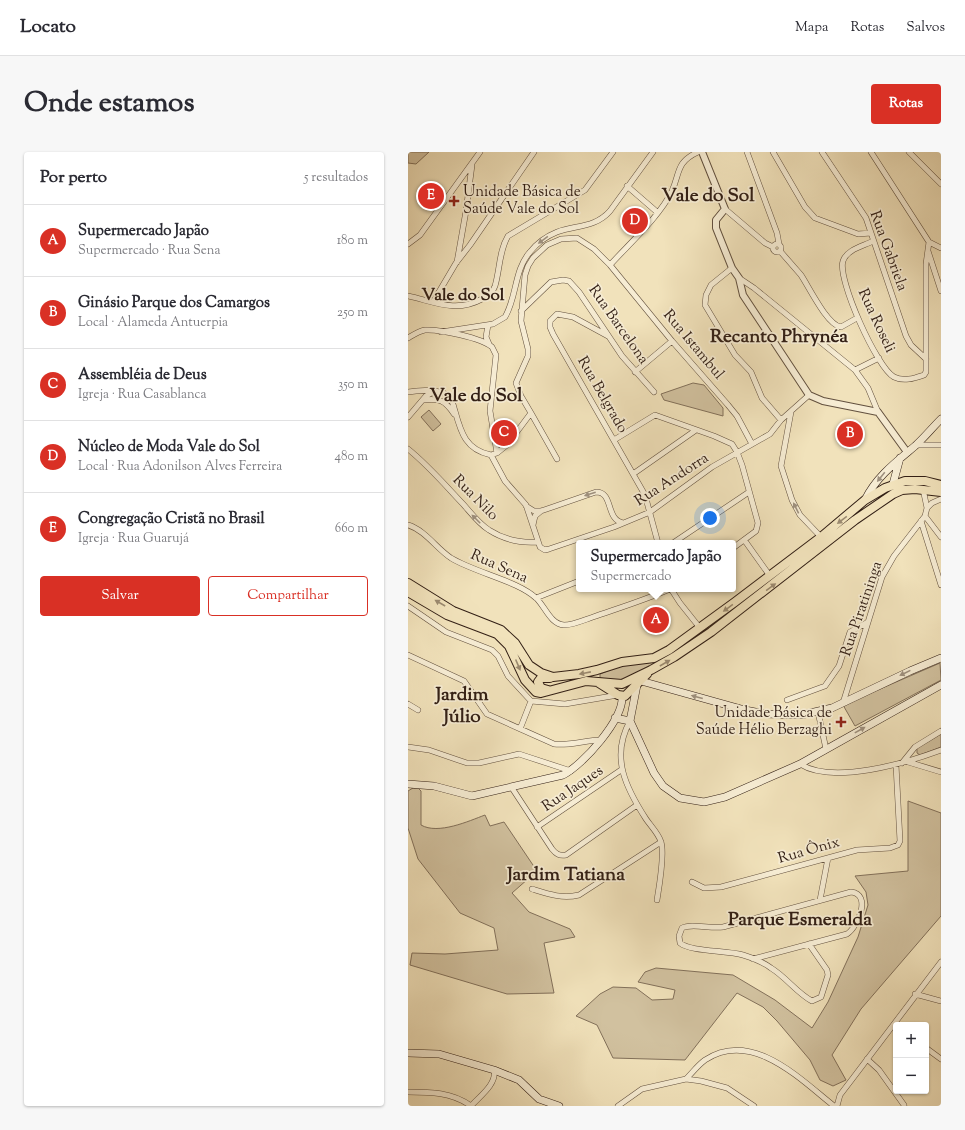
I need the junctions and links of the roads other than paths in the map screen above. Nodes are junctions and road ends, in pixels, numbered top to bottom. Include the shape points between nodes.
1 (480, 152) edge
2 (534, 152) edge
3 (613, 152) edge
4 (653, 152) edge
5 (698, 152) edge
6 (702, 152) edge
7 (747, 152) edge
8 (773, 152) edge
9 (871, 152) edge
10 (909, 152) edge
11 (823, 153) edge
12 (472, 164) junction
13 (941, 184) edge
14 (627, 186) junction
15 (725, 209) junction
16 (657, 212) junction
17 (579, 228) junction
18 (862, 234) junction
19 (871, 234) junction
20 (577, 238) junction
21 (873, 240) junction
22 (929, 242) junction
23 (408, 244) edge
24 (779, 244) junction
25 (864, 244) junction
26 (773, 247) junction
27 (941, 248) edge
28 (928, 250) junction
29 (780, 251) junction
30 (456, 263) junction
31 (610, 265) junction
32 (732, 268) junction
33 (519, 275) junction
34 (525, 276) junction
35 (739, 278) junction
36 (938, 281) junction
37 (927, 283) junction
38 (941, 291) edge
39 (408, 296) edge
40 (433, 302) junction
41 (521, 311) junction
42 (857, 318) junction
43 (488, 325) junction
44 (441, 332) junction
45 (608, 336) junction
46 (408, 338) edge
47 (672, 341) junction
48 (489, 344) junction
49 (879, 358) junction
50 (926, 359) junction
51 (856, 370) junction
52 (636, 372) junction
53 (417, 391) junction
54 (408, 392) edge
55 (433, 392) junction
56 (654, 392) dead end
57 (809, 395) junction
58 (423, 400) junction
59 (791, 412) junction
60 (878, 412) junction
61 (531, 413) junction
62 (408, 417) edge
63 (457, 418) junction
64 (941, 419) edge
65 (781, 420) junction
66 (696, 430) junction
67 (614, 440) junction
68 (752, 444) junction
69 (916, 445) junction
70 (941, 445) edge
71 (408, 449) edge
72 (738, 452) junction
73 (907, 452) junction
74 (497, 453) junction
75 (491, 455) junction
76 (900, 457) junction
77 (557, 459) dead end
78 (633, 474) junction
79 (894, 484) junction
80 (941, 485) edge
81 (923, 489) junction
82 (749, 492) junction
83 (941, 492) edge
84 (941, 499) edge
85 (865, 500) junction
86 (526, 505) junction
87 (927, 508) junction
88 (540, 511) junction
89 (650, 512) junction
90 (613, 516) junction
91 (925, 516) junction
92 (855, 520) junction
93 (921, 521) junction
94 (624, 523) junction
95 (408, 525) edge
96 (532, 527) junction
97 (606, 530) junction
98 (821, 537) junction
99 (941, 537) edge
100 (657, 540) edge
101 (677, 540) edge
102 (745, 541) junction
103 (537, 542) junction
104 (736, 546) edge
105 (770, 576) junction
106 (576, 582) edge
107 (408, 583) edge
108 (941, 585) edge
109 (408, 592) edge
110 (664, 592) edge
111 (673, 592) edge
112 (422, 596) junction
113 (536, 598) junction
114 (408, 605) edge
115 (868, 622) junction
116 (700, 628) junction
117 (408, 655) edge
118 (941, 658) edge
119 (651, 670) junction
120 (553, 677) junction
121 (597, 682) junction
122 (639, 683) junction
123 (941, 685) edge
124 (551, 690) junction
125 (620, 695) junction
126 (787, 700) dead end
127 (531, 701) junction
128 (843, 703) junction
129 (408, 704) edge
130 (418, 710) dead end
131 (818, 712) junction
132 (615, 718) junction
133 (630, 721) junction
134 (520, 729) junction
135 (941, 731) edge
136 (602, 740) junction
137 (408, 747) edge
138 (826, 749) junction
139 (941, 750) edge
140 (908, 762) junction
141 (902, 763) junction
142 (800, 764) junction
143 (896, 765) junction
144 (621, 770) junction
145 (572, 771) junction
146 (941, 772) edge
147 (408, 784) edge
148 (512, 788) junction
149 (638, 805) junction
150 (537, 827) junction
151 (661, 842) junction
152 (828, 858) junction
153 (692, 882) dead end
154 (532, 889) dead end
155 (657, 900) dead end
156 (820, 900) junction
157 (808, 944) junction
158 (770, 954) junction
159 (753, 959) junction
160 (941, 962) edge
161 (772, 968) junction
162 (915, 994) junction
163 (941, 1001) edge
164 (895, 1022) edge
165 (893, 1025) edge
166 (929, 1050) edge
167 (408, 1054) edge
168 (867, 1058) junction
169 (941, 1059) edge
170 (697, 1068) junction
171 (494, 1070) junction
172 (686, 1079) junction
173 (701, 1081) junction
174 (408, 1092) edge
175 (840, 1095) junction
176 (828, 1102) junction
177 (904, 1105) edge
178 (471, 1106) edge
179 (559, 1106) edge
180 (618, 1106) edge
181 (754, 1106) edge
182 (835, 1106) edge

1 - 12 street
2 - 30 street
3 - 40 street via 585,190 508,236 491,293 463,307 450,307
4 - 14 street
5 - 16 street via 679,166 673,190
6 - 15 street
7 - 24 street
8 - 18 street via 798,197 815,218
9 - 22 street
10 - 13 street
11 - 19 street, Rua Gabriela via 856,201
12 - 23 street via 420,235
12 - 30 street
14 - 16 street
14 - 17 street via 602,219
15 - 26 street
15 - 32 street via 715,223
16 - 31 street
17 - 20 street
17 -> 33 street via 558,232 539,243 524,261
18 - 19 street
18 - 25 street
19 - 21 street, Rua Gabriela
20 - 31 street, Rua Istambul via 594,249
20 - 34 street via 561,239 547,245 533,258
21 - 25 street, Rua Roseli
21 - 50 street, Rua Gabriela via 906,336 911,345
22 - 27 street
22 - 28 street
24 - 26 street
24 - 29 street via 782,248
25 - 42 street, Rua Roseli via 849,253 842,265 844,282
26 - 29 street via 775,251
28 - 36 street
28 - 37 street
29 - 42 street via 836,325 841,327
30 - 40 street
31 - 47 street, Rua Istambul
32 - 35 street
32 - 65 street via 711,285 706,295 706,305 732,350 754,377 762,398
33 - 34 street
33 - 43 street via 505,317
34 - 41 street
35 - 51 street
35 - 57 street via 743,295
36 - 37 street
36 - 38 street
37 - 50 street
39 - 40 street
41 - 45 street, Rua Barcelona via 550,282 563,280 579,292
41 - 61 street via 528,356 516,383
42 - 49 street, Rua Roseli
43 - 44 street
43 - 48 street via 486,337
44 - 46 street via 425,330
44 - 48 street
45 - 52 street, Rua Barcelona
45 - 67 street, Rua Belgrado via 567,315 557,314 550,321 553,334
47 - 52 street
47 - 68 street, Rua Istambul via 737,416
48 - 74 street via 496,355 490,403
49 - 50 street, Rua Roseli via 887,371 900,379 924,375 927,368
49 - 51 street
51 - 60 street via 868,388
52 - 56 street, Rua Barcelona
53 - 54 street
53 - 55 street
53 - 58 street
55 - 58 street
55 - 63 street via 442,392 449,397
57 - 59 street, Rua Andorra
57 - 60 street via 823,401
58 - 62 street
58 - 63 street via 442,400
59 - 65 street, Rua Andorra
98 -> 59 street via 800,516 781,466
60 - 73 street
61 - 74 street
61 - 77 street
63 - 75 street via 464,440 473,449
64 - 69 main road
65 - 68 street, Rua Andorra via 770,434
66 - 67 street via 655,415
66 - 72 street via 729,442
66 - 78 street
67 - 78 street, Rua Belgrado
68 - 72 street, Rua Andorra
69 - 70 street
69 - 73 main road
103 -> 71 street, Rua Nilo via 513,539 489,530
72 - 82 street
72 - 89 street, Rua Andorra via 712,467
73 - 76 main road
74 - 75 street
75 - 86 street via 505,481
76 - 79 main road
76 -> 85 main road via 886,470
78 - 89 street, Rua Belgrado via 645,495
79 - 80 main road via 925,480
79 - 85 main road
79 - 92 main road
81 - 83 main road
81 - 87 street, Rua Piratininga
81 - 92 main road via 902,490
82 - 101 street
82 - 102 street via 758,523 756,531
84 - 87 street
85 -> 98 main road
86 - 88 street via 534,511
86 - 96 street
87 - 91 street, Rua Piratininga
90 -> 88 street via 605,495 600,492
88 - 96 street via 533,519
89 - 94 street, Rua Andorra
89 - 100 street, Rua Belgrado
90 - 94 street via 618,522
90 - 97 street
91 - 93 street, Rua Piratininga
91 - 99 street
119 -> 92 main road via 711,632
93 - 108 street
93 - 115 street, Rua Piratininga via 886,568
94 - 97 street, Rua Andorra
95 - 113 street, Rua Sena via 419,531 449,557 511,583
96 - 103 street
97 - 103 street, Rua Andorra via 545,550
98 - 105 main road
102 - 104 street
102 - 105 street
105 -> 116 main road
106 - 113 street
107 - 112 main road
109 - 112 main road
110 - 113 street, Rua Sena via 566,625 553,620
111 - 116 street
112 - 114 street
120 -> 112 main road via 529,665 515,643 501,630
112 -> 124 main road via 447,615 497,634 509,646 531,688 541,693
114 - 127 street via 446,632 492,650 508,676
115 - 126 street via 850,632 839,666 825,686
115 - 128 street, Rua Piratininga
116 -> 120 main road via 654,658
117 - 134 street via 464,681 487,714
118 -> 128 main road
119 - 121 main road via 622,684
119 - 122 main road
120 - 124 main road via 541,678 538,682 543,690
121 - 124 main road via 577,683
121 - 125 main road
122 - 125 main road via 628,695
131 -> 122 main road via 788,716 766,714
122 - 133 main road
138 -> 123 main road
125 - 127 street via 565,704
125 - 132 main road via 621,706
127 - 134 street
128 - 131 main road
129 - 130 street
131 - 138 street
132 - 133 main road
132 - 136 main road
133 - 142 main road via 656,778 673,795 686,800 704,802 725,797
133 - 144 street via 622,742
134 - 136 street via 554,744
135 - 141 street via 915,746
136 - 145 main road
137 - 145 street via 429,750 467,763 479,763 519,754
138 - 142 main road
139 - 140 street
140 - 141 street
140 - 146 street
141 - 143 street
142 - 143 street via 816,772 834,773
143 - 152 street, Rua Ônix via 900,841 898,845 890,848 857,850
144 - 149 street
144 - 150 street, Rua Jaques
145 - 148 main road
147 - 148 main road via 434,786 472,796
148 - 150 street
149 - 150 street via 566,855 557,854
149 - 151 street
151 - 154 street via 579,895 557,897
151 - 155 street via 661,875
152 - 153 street, Rua Ônix via 712,888 704,888
152 - 156 street
156 - 157 street via 851,892 860,894 863,900 852,931
156 - 159 street via 723,927 682,928 680,943 683,946 699,950 725,951
157 - 158 street
157 - 161 street via 827,970 828,976 821,998 812,1001 808,999
158 - 159 street
158 - 161 street via 768,962
159 - 161 street
160 - 162 street
162 - 163 street
162 - 164 street
165 - 168 street
166 - 169 street
167 - 171 main road via 439,1054
168 - 175 street
168 - 177 street
170 - 172 street
170 - 173 street
170 - 176 street via 717,1054 754,1052 774,1061
171 - 178 street via 492,1082
171 - 179 main road via 519,1080 539,1099
172 - 173 street
172 - 180 street via 642,1089
173 - 181 street via 728,1088
174 - 178 street via 443,1094 460,1099
175 - 176 street
175 - 182 street
176 - 182 street

